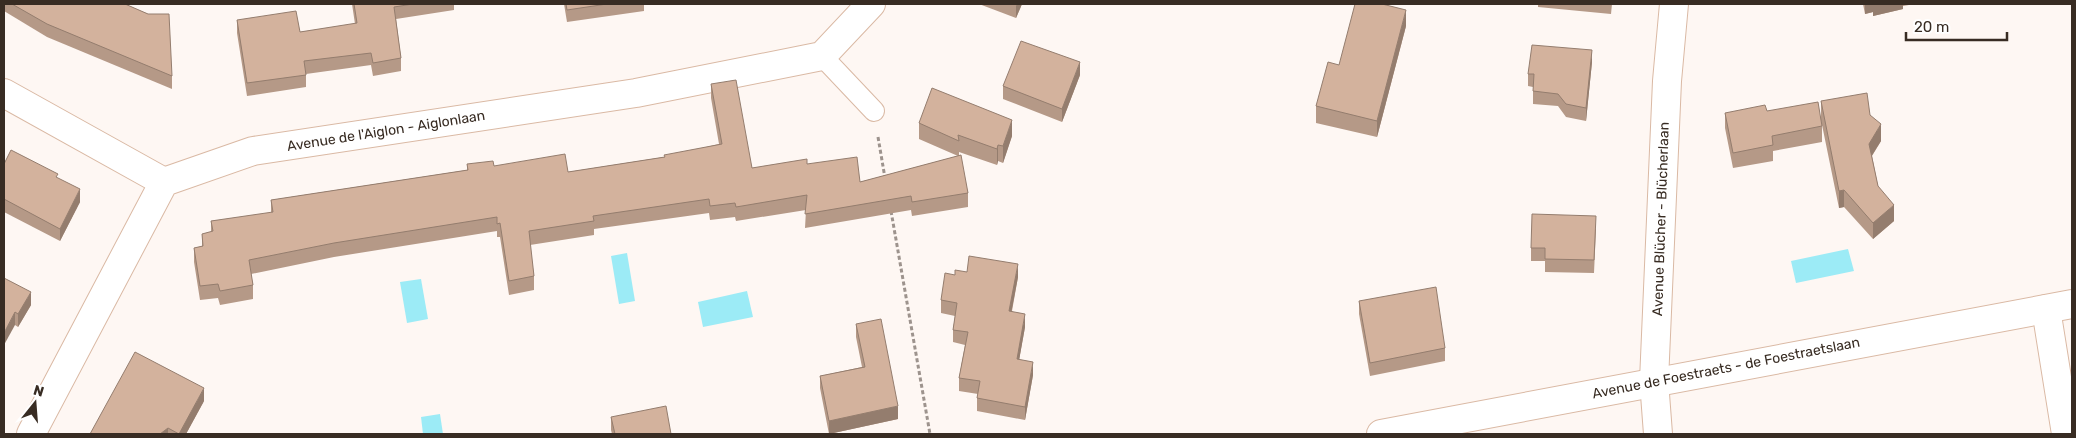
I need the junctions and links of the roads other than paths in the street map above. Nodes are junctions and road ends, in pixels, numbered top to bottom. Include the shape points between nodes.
1 (871, 4) edge
2 (1674, 4) edge
3 (822, 56) junction
4 (4, 93) edge
5 (874, 111) road end
6 (164, 182) junction
7 (2072, 304) edge
8 (2046, 309) junction
9 (1654, 381) junction
10 (31, 434) edge
11 (1381, 434) edge
12 (1658, 434) edge
13 (2066, 434) edge

1 - 3 street
2 - 9 street, Avenue Blücher - Blücherlaan via 1667,81
3 - 5 lane
3 - 6 street, Avenue de l'Aiglon - Aiglonlaan via 636,93 253,151
4 - 6 street
6 - 10 street
7 - 8 street, Avenue de Foestraets - de Foestraetslaan
8 - 9 street, Avenue de Foestraets - de Foestraetslaan
8 - 13 street
9 - 11 street, Avenue de Foestraets - de Foestraetslaan
9 - 12 street, Avenue Blücher - Blücherlaan

